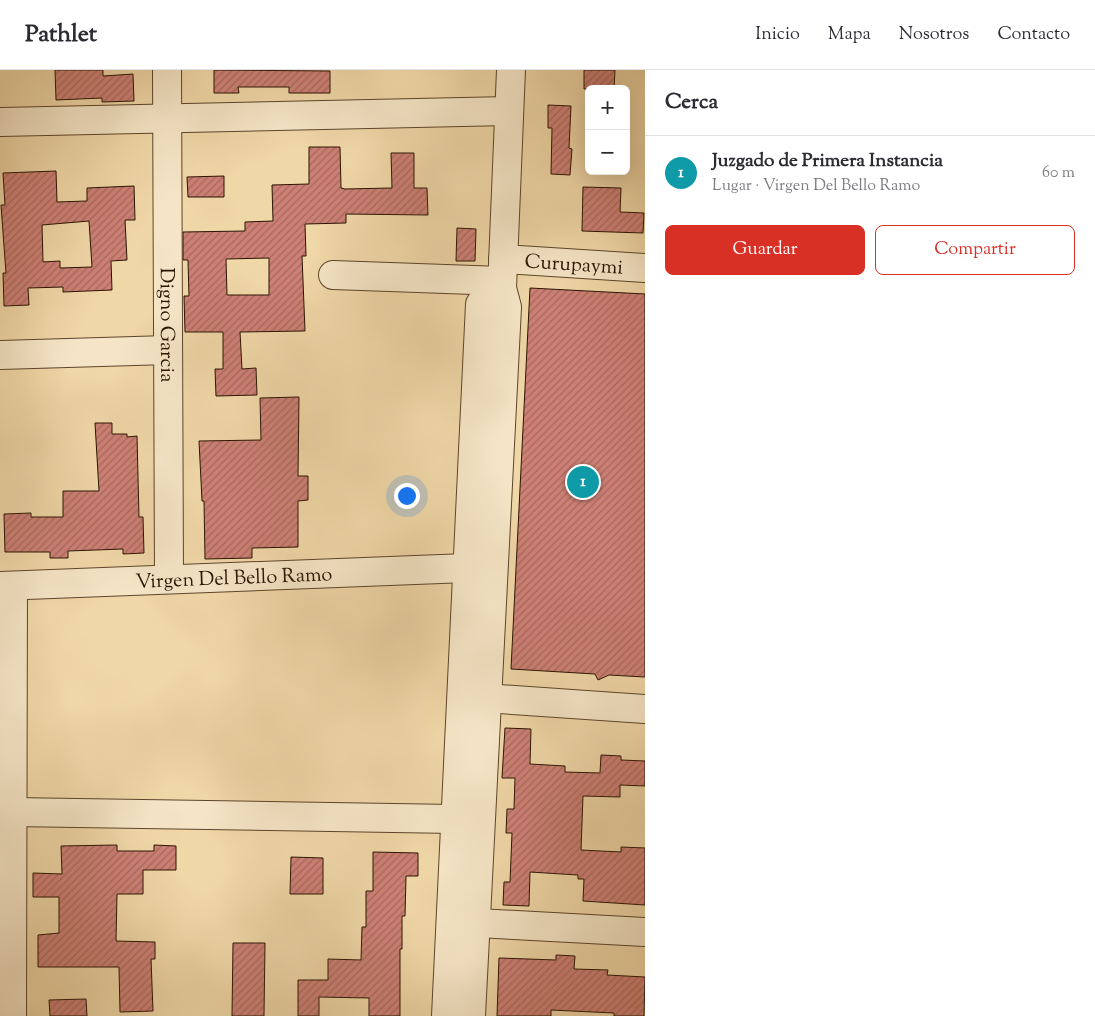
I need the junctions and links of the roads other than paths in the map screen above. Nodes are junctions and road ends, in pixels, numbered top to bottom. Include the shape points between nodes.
1 (167, 70) edge
2 (510, 70) edge
3 (509, 110) junction
4 (168, 118) junction
5 (0, 122) edge
6 (645, 268) edge
7 (333, 275) dead end
8 (502, 276) junction
9 (168, 350) junction
10 (0, 355) edge
11 (467, 568) junction
12 (169, 580) junction
13 (6, 586) edge
14 (461, 696) junction
15 (488, 698) junction
16 (645, 709) edge
17 (12, 812) junction
18 (455, 819) junction
19 (463, 922) junction
20 (645, 932) edge
21 (12, 1016) edge
22 (446, 1016) edge
23 (471, 1016) edge

1 - 4 street, Digno Garcia
2 - 3 street
3 - 4 street
3 - 8 street
4 - 5 street
4 - 9 street, Digno Garcia
6 - 8 street, Curupaymi
7 - 8 street, Curupaymi
8 - 11 street via 480,304
8 - 15 street via 507,308
9 - 10 street
9 - 12 street, Digno Garcia
11 - 12 street, Virgen Del Bello Ramo
11 - 14 street
12 - 13 street, Virgen Del Bello Ramo
13 - 17 street
14 - 15 street
14 - 18 street
15 - 16 street
15 - 19 street
17 - 18 street
17 - 21 street
18 - 19 street
19 - 20 street
19 - 22 street
19 - 23 street

